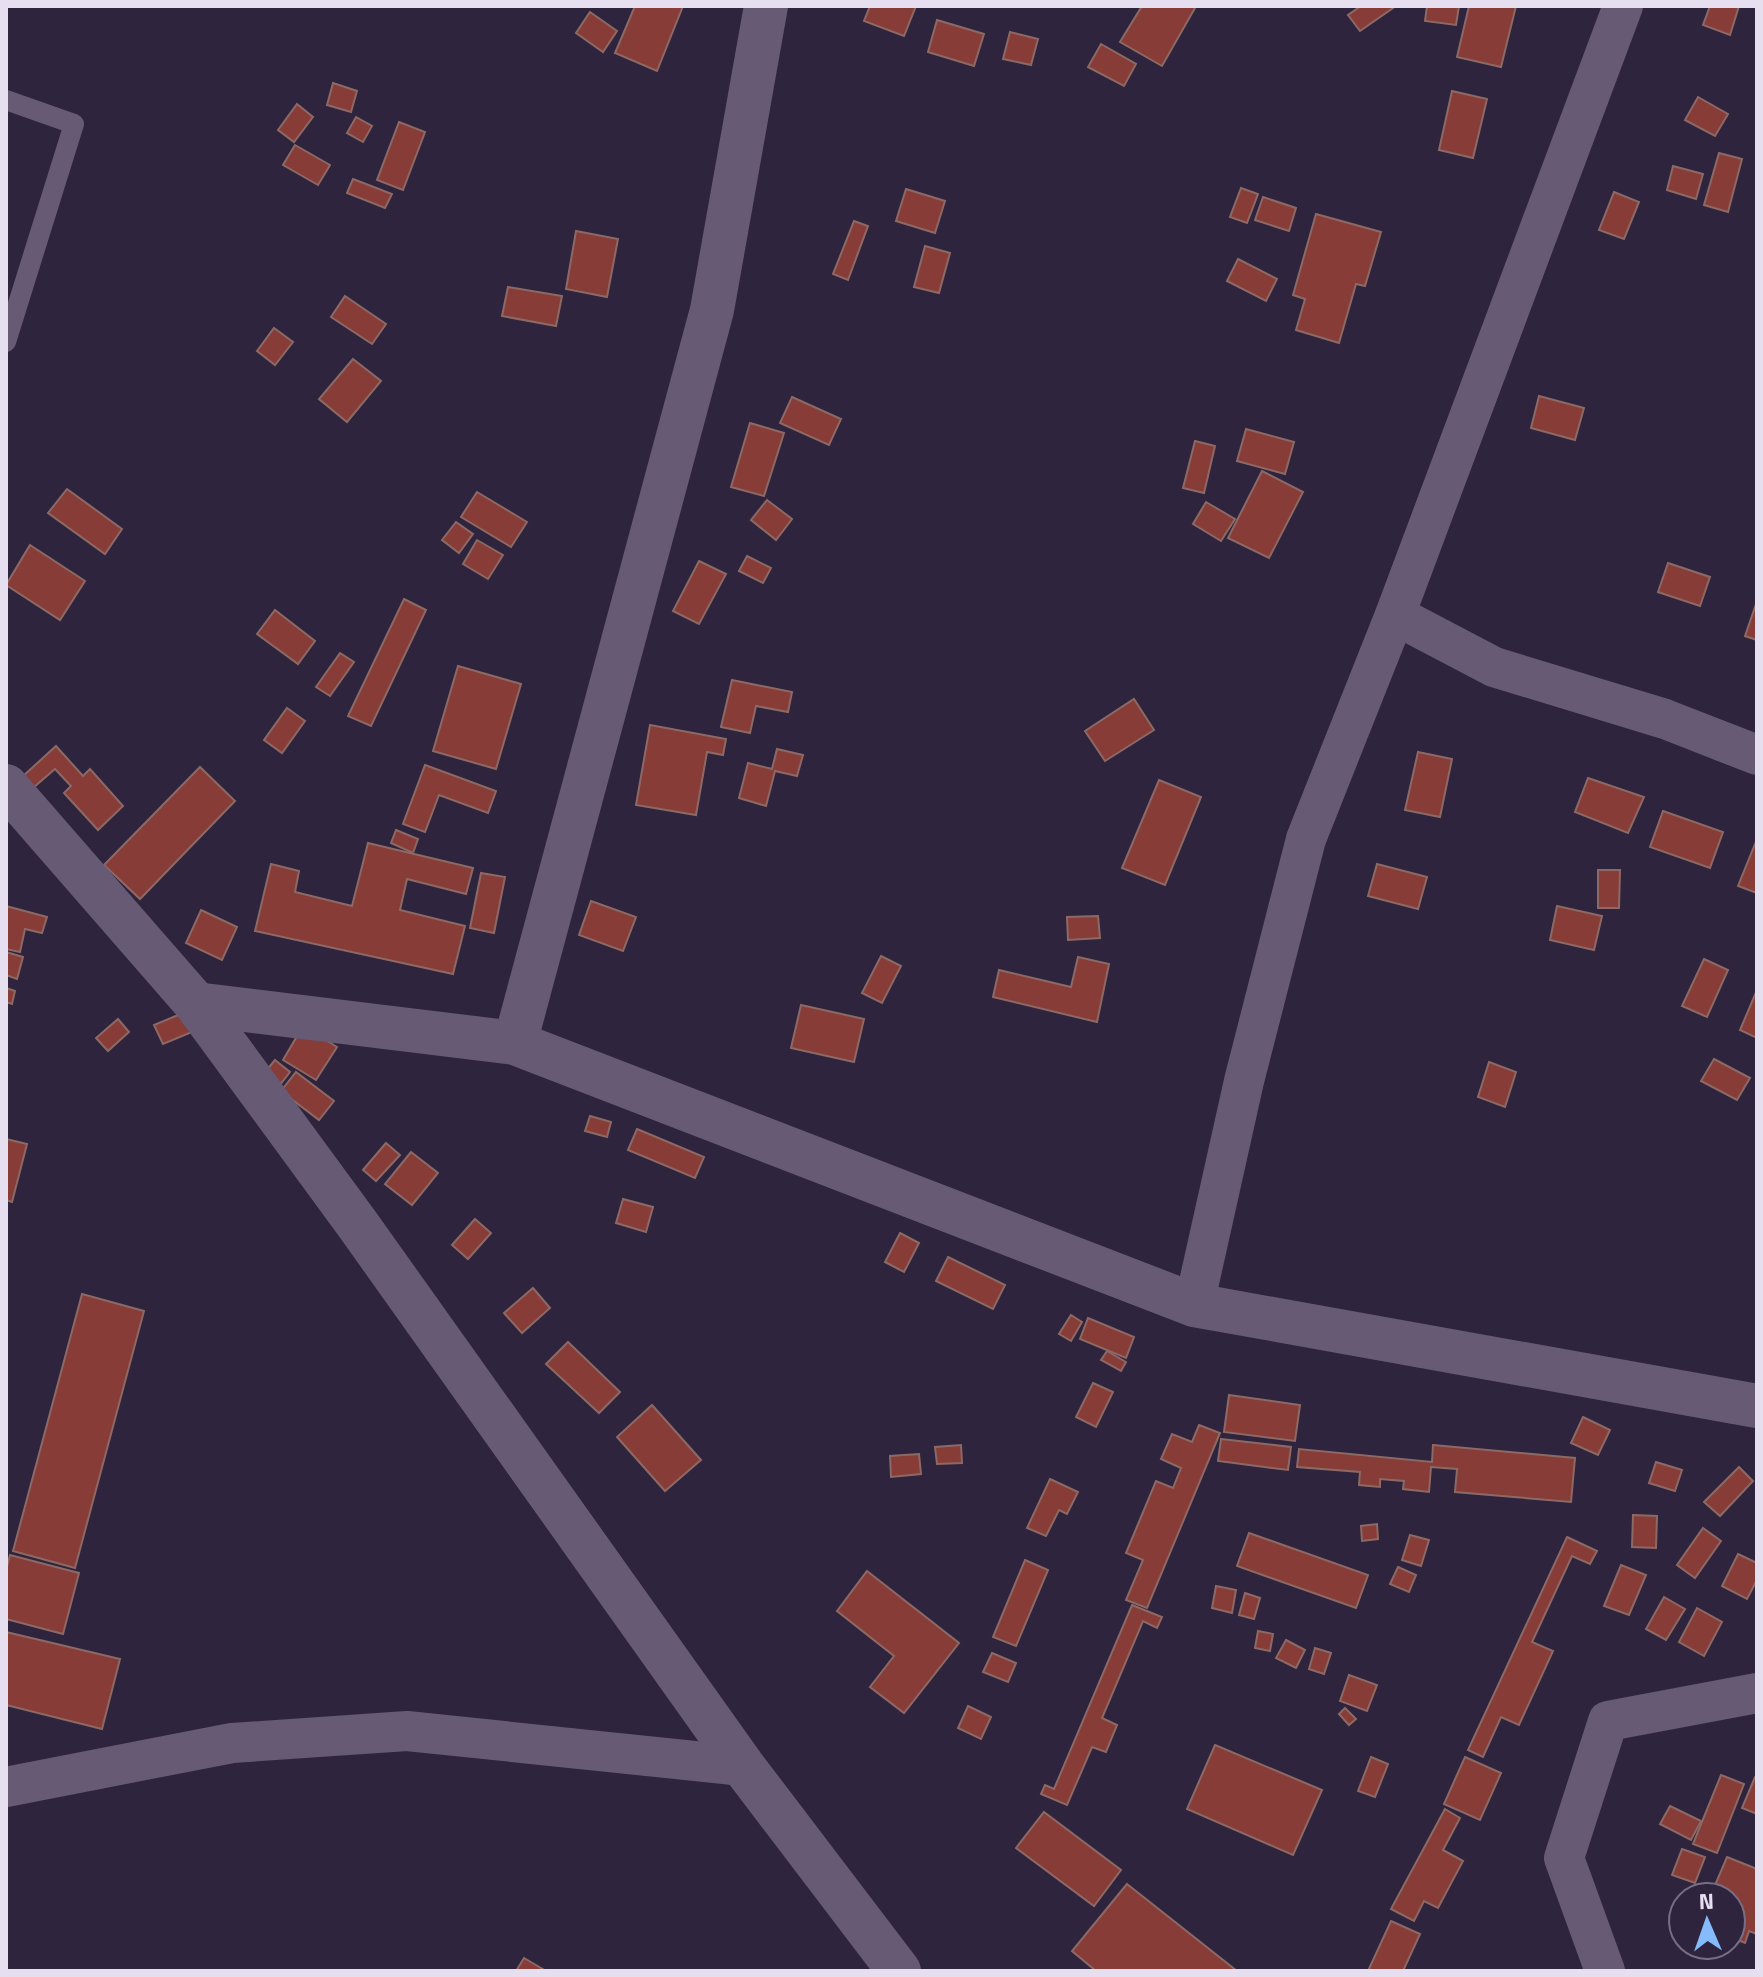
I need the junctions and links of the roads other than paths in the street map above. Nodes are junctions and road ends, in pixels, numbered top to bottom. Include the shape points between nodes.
1 (766, 6) edge
2 (1623, 6) edge
3 (6, 100) edge
4 (6, 342) edge
5 (1395, 615) junction
6 (1757, 755) edge
7 (6, 786) edge
8 (196, 1004) junction
9 (515, 1043) junction
10 (1194, 1305) junction
11 (1757, 1406) edge
12 (1757, 1693) edge
13 (743, 1766) junction
14 (6, 1787) edge
15 (899, 1971) edge
16 (1605, 1971) edge

1 - 9 street via 712,310
2 - 5 street
3 - 4 lane via 74,124
5 - 6 street via 1494,667 1665,719
5 - 10 street via 1306,839
7 - 8 street
8 - 9 street
8 - 13 street
9 - 10 street
10 - 11 street
12 - 16 street via 1608,1721 1564,1858
13 - 14 street via 407,1731 232,1743
13 - 15 street

